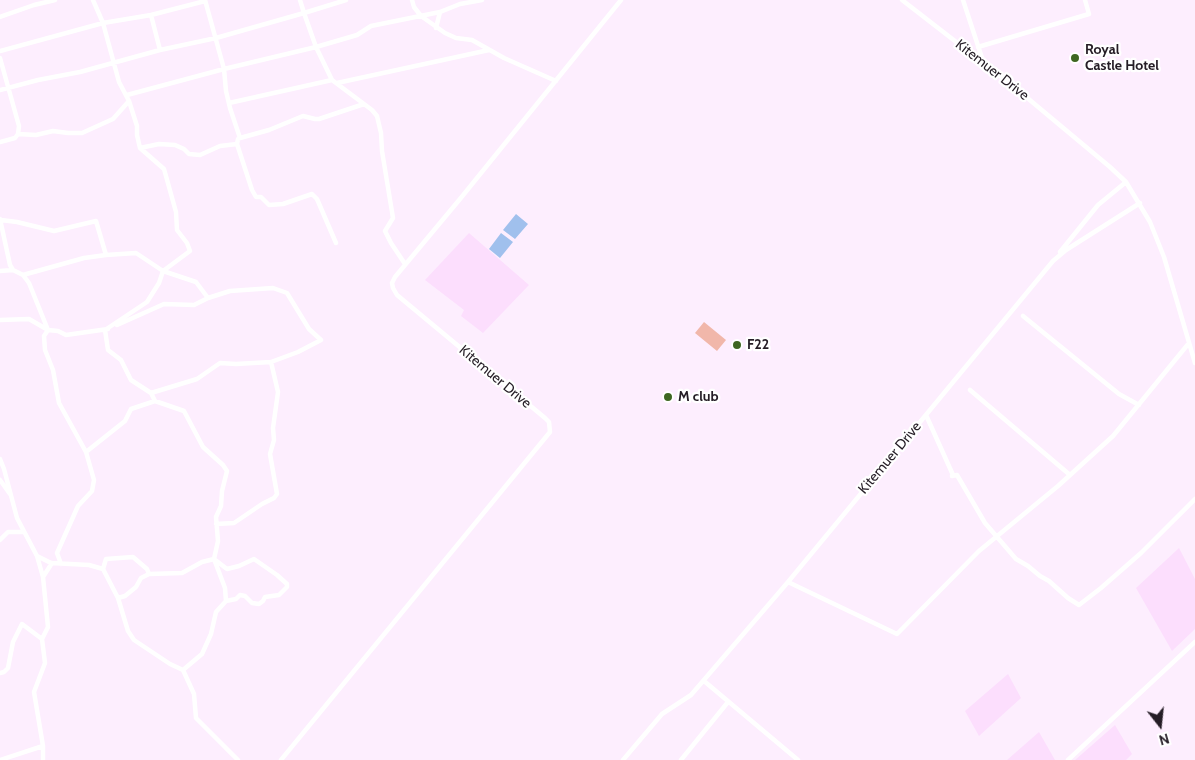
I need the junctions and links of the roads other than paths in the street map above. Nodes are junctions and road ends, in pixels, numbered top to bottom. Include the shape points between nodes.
1 (55, 0) edge
2 (93, 0) edge
3 (300, 0) edge
4 (346, 0) edge
5 (412, 0) edge
6 (482, 0) edge
7 (621, 0) edge
8 (902, 0) edge
9 (963, 0) edge
10 (1085, 0) edge
11 (205, 1) edge
12 (440, 12) junction
13 (304, 13) junction
14 (152, 15) junction
15 (421, 16) junction
16 (0, 17) edge
17 (103, 23) junction
18 (436, 28) junction
19 (216, 38) junction
20 (316, 47) junction
21 (978, 47) junction
22 (160, 50) junction
23 (489, 50) junction
24 (0, 51) edge
25 (0, 58) edge
26 (114, 62) junction
27 (983, 62) junction
28 (224, 69) junction
29 (332, 80) junction
30 (556, 81) junction
31 (337, 83) junction
32 (9, 88) junction
33 (0, 90) edge
34 (128, 98) junction
35 (229, 103) junction
36 (364, 104) junction
37 (18, 134) junction
38 (240, 138) junction
39 (0, 142) edge
40 (237, 144) junction
41 (140, 148) junction
42 (1126, 182) junction
43 (1140, 203) junction
44 (0, 220) edge
45 (336, 243) dead end
46 (106, 255) junction
47 (1053, 261) junction
48 (406, 264) junction
49 (13, 270) junction
50 (163, 271) junction
51 (0, 272) edge
52 (23, 275) junction
53 (208, 298) junction
54 (1023, 316) dead end
55 (0, 320) edge
56 (48, 330) junction
57 (105, 330) junction
58 (1189, 343) junction
59 (271, 362) junction
60 (1195, 363) edge
61 (970, 390) dead end
62 (152, 393) junction
63 (155, 401) junction
64 (1139, 405) junction
65 (926, 415) junction
66 (86, 452) junction
67 (0, 459) edge
68 (1070, 475) junction
69 (0, 480) edge
70 (12, 497) junction
71 (1195, 499) edge
72 (216, 524) junction
73 (24, 532) junction
74 (996, 537) junction
75 (0, 540) edge
76 (37, 556) junction
77 (214, 559) junction
78 (52, 563) junction
79 (62, 564) junction
80 (103, 569) junction
81 (149, 574) junction
82 (43, 577) junction
83 (788, 582) junction
84 (118, 598) junction
85 (226, 601) junction
86 (42, 639) junction
87 (1195, 642) edge
88 (183, 670) junction
89 (0, 673) edge
90 (704, 681) junction
91 (728, 702) junction
92 (43, 746) junction
93 (792, 758) edge
94 (7, 759) edge
95 (0, 760) edge
96 (43, 760) edge
97 (238, 760) edge
98 (281, 760) edge
99 (623, 760) edge
100 (681, 760) edge
101 (798, 760) edge
102 (1068, 760) edge

1 - 16 street
2 - 17 street
3 - 13 street
4 - 13 street
5 - 15 street
6 - 12 street
7 - 30 street, Kitemuer Drive
8 - 27 street, Kitemuer Drive
9 - 21 street
10 - 21 street via 1090,14
11 - 14 street
11 - 19 street
12 - 15 street
12 - 18 street
13 - 19 street
13 - 20 street
14 - 17 street
14 - 22 street
15 - 18 street
15 - 20 street via 371,26 357,35
17 - 24 street
17 - 26 street
18 - 23 street via 456,38 472,40
19 - 22 street
19 - 28 street
20 - 28 street
20 - 29 street
21 - 27 street
22 - 26 street
23 - 30 street
23 - 31 street
25 - 32 street
26 - 32 street
26 - 34 street via 119,82
27 - 42 street, Kitemuer Drive
28 - 34 street
28 - 35 street
29 - 31 street
29 - 35 street
30 - 48 street, Kitemuer Drive
31 - 36 street
32 - 33 street
32 - 37 street via 19,126
34 - 37 street via 113,119 82,133
34 - 41 street
35 - 38 street
36 - 38 street via 315,119 303,116
36 - 48 street via 377,116 381,133 393,218 385,231
37 - 39 street via 11,140
38 - 40 street
40 - 41 street via 220,146 200,155 189,154 175,145
40 - 45 street via 256,197 261,197 269,205 283,204 312,194
41 - 50 street via 164,169 176,212 177,230 190,251
42 - 43 street, Kitemuer Drive
42 - 47 street, Kitemuer Drive via 1098,205
43 - 47 street, Kitemuer Drive
43 - 58 street via 1164,257
44 - 46 street via 54,231 96,221
44 - 49 street
46 - 50 street via 136,253
46 - 52 street
47 - 65 street, Kitemuer Drive
48 - 98 street, Kitemuer Drive via 392,283 397,295 545,418 551,427 550,432
49 - 51 street
49 - 52 street
50 - 53 street via 196,282
50 - 57 street via 147,302
52 - 56 street
53 - 57 street via 194,305 164,304
53 - 59 street via 230,291 273,288 287,294 309,329 321,340
54 - 64 street via 1119,394
55 - 56 street via 29,319
56 - 57 street via 66,335
56 - 66 street via 44,336 45,350 53,370 59,402
57 - 62 street via 108,350 121,360 131,380
58 - 60 street
58 - 64 street
59 - 62 street via 220,363 197,379
59 - 72 street via 278,392 270,454 277,494 234,523
61 - 68 street
62 - 63 street
63 - 66 street via 131,409 125,421
63 - 72 street via 184,411 203,446 227,472
64 - 68 street via 1113,436
65 - 74 street via 953,476 957,475 961,480
65 - 83 street, Kitemuer Drive
66 - 79 street via 93,487 78,506 57,553
67 - 70 street
68 - 74 street
69 - 70 street
70 - 73 street
71 - 74 street via 1141,553 1079,605 1016,559
72 - 77 street via 218,542
73 - 75 street via 8,532
73 - 76 street
74 - 83 street via 953,575 897,634
76 - 78 street
76 - 82 street
77 - 81 street via 182,573
77 - 85 street via 225,588
77 - 85 street via 227,569 254,559 287,585 284,592 265,597 259,604 240,595
78 - 79 street
78 - 82 street
79 - 80 street
80 - 81 street via 106,559 133,557
80 - 84 street
81 - 84 street via 125,596
82 - 86 street via 48,627
83 - 90 street, Kitemuer Drive
84 - 88 street via 134,640
85 - 88 street via 216,612 202,654
86 - 89 street via 22,624 13,642 8,668
86 - 92 street via 45,663 34,692
87 - 102 street
88 - 97 street via 194,694 196,718
90 - 91 street
90 - 99 street, Kitemuer Drive via 692,695 662,714
91 - 93 street
91 - 100 street
92 - 94 street
92 - 96 street
93 - 101 street
94 - 95 street

